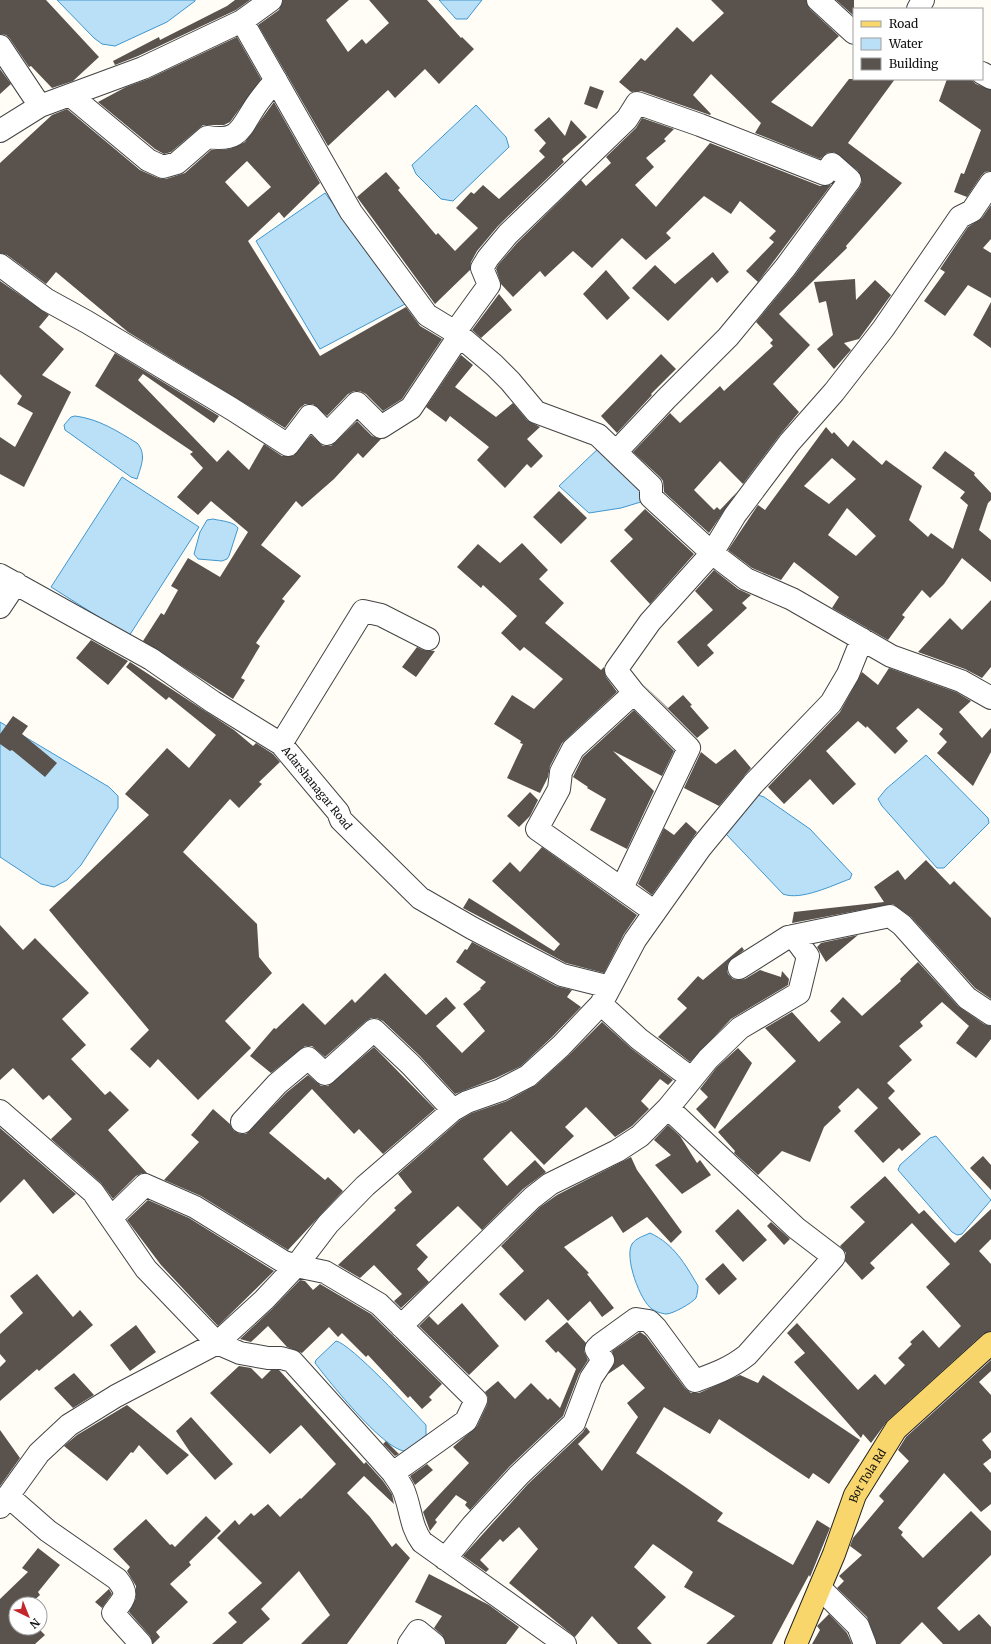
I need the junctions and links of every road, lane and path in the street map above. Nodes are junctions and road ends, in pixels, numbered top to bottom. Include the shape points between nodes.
1 (271, 0) edge
2 (818, 0) edge
3 (242, 21) junction
4 (853, 32) edge
5 (0, 46) edge
6 (276, 80) junction
7 (70, 95) junction
8 (40, 106) junction
9 (0, 131) edge
10 (987, 197) edge
11 (0, 264) edge
12 (457, 334) junction
13 (616, 452) junction
14 (712, 553) junction
15 (8, 579) edge
16 (0, 607) edge
17 (428, 639) dead end
18 (862, 639) junction
19 (634, 692) junction
20 (991, 698) edge
21 (281, 744) junction
22 (622, 888) junction
23 (655, 912) junction
24 (793, 936) junction
25 (739, 968) dead end
26 (606, 996) junction
27 (991, 1014) edge
28 (691, 1078) junction
29 (668, 1108) junction
30 (453, 1110) junction
31 (0, 1111) edge
32 (242, 1122) dead end
33 (111, 1218) junction
34 (296, 1266) junction
35 (401, 1326) junction
36 (217, 1343) junction
37 (991, 1343) edge
38 (393, 1473) junction
39 (4, 1501) edge
40 (444, 1559) junction
41 (820, 1588) junction
42 (141, 1644) edge
43 (409, 1644) edge
44 (434, 1644) edge
45 (565, 1644) edge
46 (796, 1644) edge
47 (865, 1644) edge

1 - 3 street
2 - 4 street
3 - 6 street
3 - 7 street via 144,68
5 - 8 street
6 - 7 street via 236,134 222,139 207,137 177,162 163,167 148,160
6 - 12 street via 350,212 427,315
7 - 8 street
8 - 9 street
10 - 14 street via 972,212 960,217 883,329 834,392 788,443 735,515
11 - 12 street via 47,300 186,381 288,445 310,416 327,434 357,402 381,427 411,408
12 - 13 street via 510,381 536,412 598,435
12 - 13 street via 489,285 482,268 488,258 508,234 627,119 637,103 825,174 832,164 850,180 818,224 728,337
13 - 14 street via 651,486 651,497
14 - 18 street via 746,579 792,600
14 - 19 street via 650,622 616,670
15 - 16 street
15 - 21 street, Adarshanagar Road via 151,659
17 - 21 street via 381,615 363,611
18 - 20 street via 891,656 961,680
18 - 23 street via 848,674 830,703 753,784 701,847
19 - 22 street via 689,748
19 - 22 street via 573,749 561,772 559,789 537,829
21 - 26 street, Adarshanagar Road via 338,812 341,820 420,898 472,928
22 - 23 street
23 - 26 street via 635,940
24 - 25 street
24 - 27 street via 890,916 902,925 967,998
24 - 28 street via 808,956 799,993 740,1028
26 - 28 street via 639,1039
26 - 30 street via 561,1046 528,1076
28 - 29 street
29 - 35 street via 640,1136 617,1151 550,1184 532,1198
29 - 40 street via 796,1228 834,1257 747,1355 734,1365 713,1375 695,1381 649,1321 636,1319 600,1345 596,1349 603,1360 591,1378 574,1423 519,1474
30 - 32 street via 411,1064 374,1030 325,1074 308,1058 277,1084
30 - 34 street via 365,1186 328,1224
31 - 33 street via 93,1192
33 - 34 street via 145,1185 195,1207 284,1262
33 - 36 street via 146,1269
34 - 35 street via 325,1272 379,1304
34 - 36 street via 264,1300
35 - 38 street via 476,1400 466,1421
36 - 38 street via 240,1353 292,1361
36 - 39 street via 116,1396 69,1425 40,1453
37 - 41 main road, Bot Tola Rd via 896,1429 855,1495
38 - 40 street via 404,1490 417,1535 428,1548
39 - 42 street via 116,1579 125,1589 125,1596 113,1613
40 - 45 street
41 - 46 main road, Bot Tola Rd
41 - 47 street via 858,1626
43 - 44 street via 418,1631

